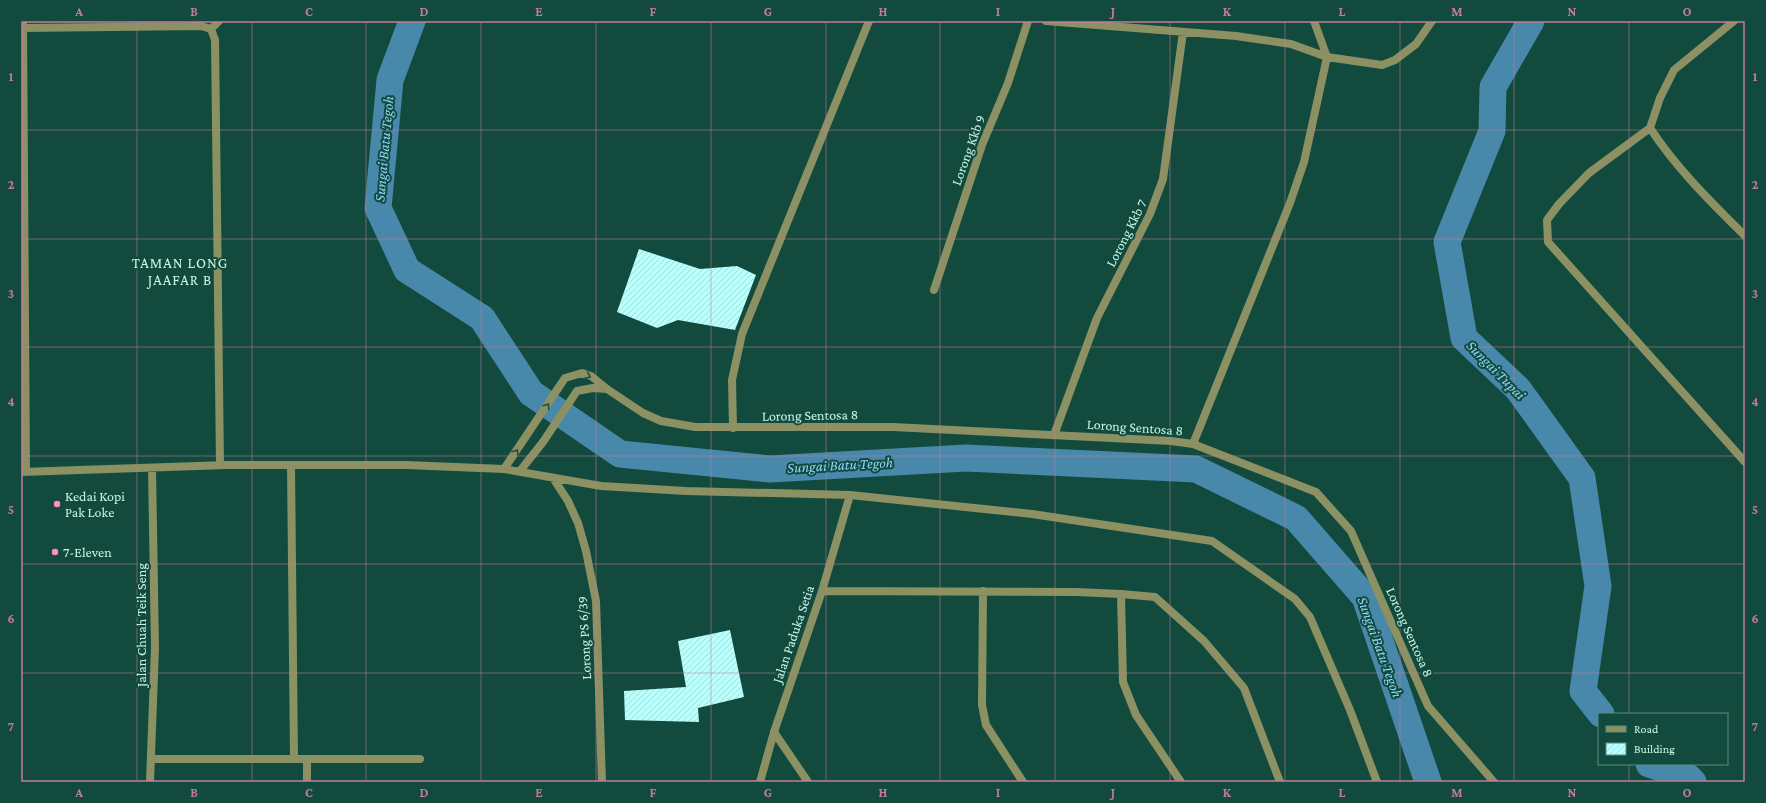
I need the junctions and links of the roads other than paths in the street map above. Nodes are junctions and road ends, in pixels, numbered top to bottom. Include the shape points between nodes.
1 (219, 21) edge
2 (869, 21) edge
3 (1028, 21) edge
4 (1046, 21) edge
5 (1314, 21) edge
6 (1432, 21) edge
7 (1734, 21) edge
8 (23, 25) edge
9 (211, 29) junction
10 (1183, 32) junction
11 (1326, 57) junction
12 (1650, 128) junction
13 (1745, 236) edge
14 (934, 290) dead end
15 (608, 389) junction
16 (733, 428) junction
17 (1054, 435) junction
18 (1193, 444) junction
19 (1745, 462) edge
20 (220, 465) junction
21 (291, 465) junction
22 (152, 468) junction
23 (504, 469) junction
24 (520, 471) junction
25 (24, 472) edge
26 (552, 478) junction
27 (850, 495) junction
28 (822, 591) junction
29 (983, 591) junction
30 (1122, 594) junction
31 (774, 732) junction
32 (151, 759) junction
33 (294, 759) junction
34 (307, 759) junction
35 (420, 759) dead end
36 (150, 782) edge
37 (307, 782) edge
38 (602, 782) edge
39 (760, 782) edge
40 (808, 782) edge
41 (1023, 782) edge
42 (1181, 782) edge
43 (1280, 782) edge
44 (1377, 782) edge
45 (1494, 782) edge

1 - 9 street
2 - 16 street via 742,334 732,380
3 - 14 street, Lorong Kkb 9 via 1008,83 982,145
4 - 10 street
5 - 11 street
6 - 11 street via 1416,44 1395,60 1382,65
7 - 12 street via 1674,70 1660,98
8 - 9 street via 200,26
8 - 25 street
9 - 20 street via 215,40
10 - 11 street via 1290,44
10 - 17 street, Lorong Kkb 7 via 1163,179 1157,200 1097,318
11 - 18 street via 1304,162 1290,203
12 - 13 street via 1668,156
12 - 19 street via 1589,173 1559,204 1547,220 1548,242
15 - 16 street, Lorong Sentosa 8 via 643,413 661,421 695,427
23 -> 15 street, Lorong Sentosa 8 via 566,378 582,373 591,376
15 - 24 street via 577,391
16 - 17 street, Lorong Sentosa 8 via 893,427
17 - 18 street, Lorong Sentosa 8 via 1171,440
18 - 45 street, Lorong Sentosa 8 via 1316,492 1346,525 1351,531 1428,706
20 - 21 street
20 - 22 street
21 - 23 street via 406,465
21 - 33 street
22 - 25 street
22 - 32 street, Jalan Chuah Teik Seng via 155,648
23 - 24 street
24 - 26 street
26 - 27 street via 601,486 686,491
26 - 38 street, Lorong PS 6/39 via 568,501 578,523 596,601
27 - 28 street, Jalan Paduka Setia
27 - 44 street via 1032,514 1212,541 1295,599 1310,617 1350,710
28 - 29 street
28 - 31 street, Jalan Paduka Setia
29 - 30 street
29 - 41 street via 982,706 986,725
30 - 42 street via 1123,682 1136,715
30 - 43 street via 1155,597 1204,640 1244,688
31 - 39 street, Jalan Paduka Setia
31 - 40 street
32 - 33 street
32 - 36 street, Jalan Chuah Teik Seng
33 - 34 street
34 - 35 street
34 - 37 street

